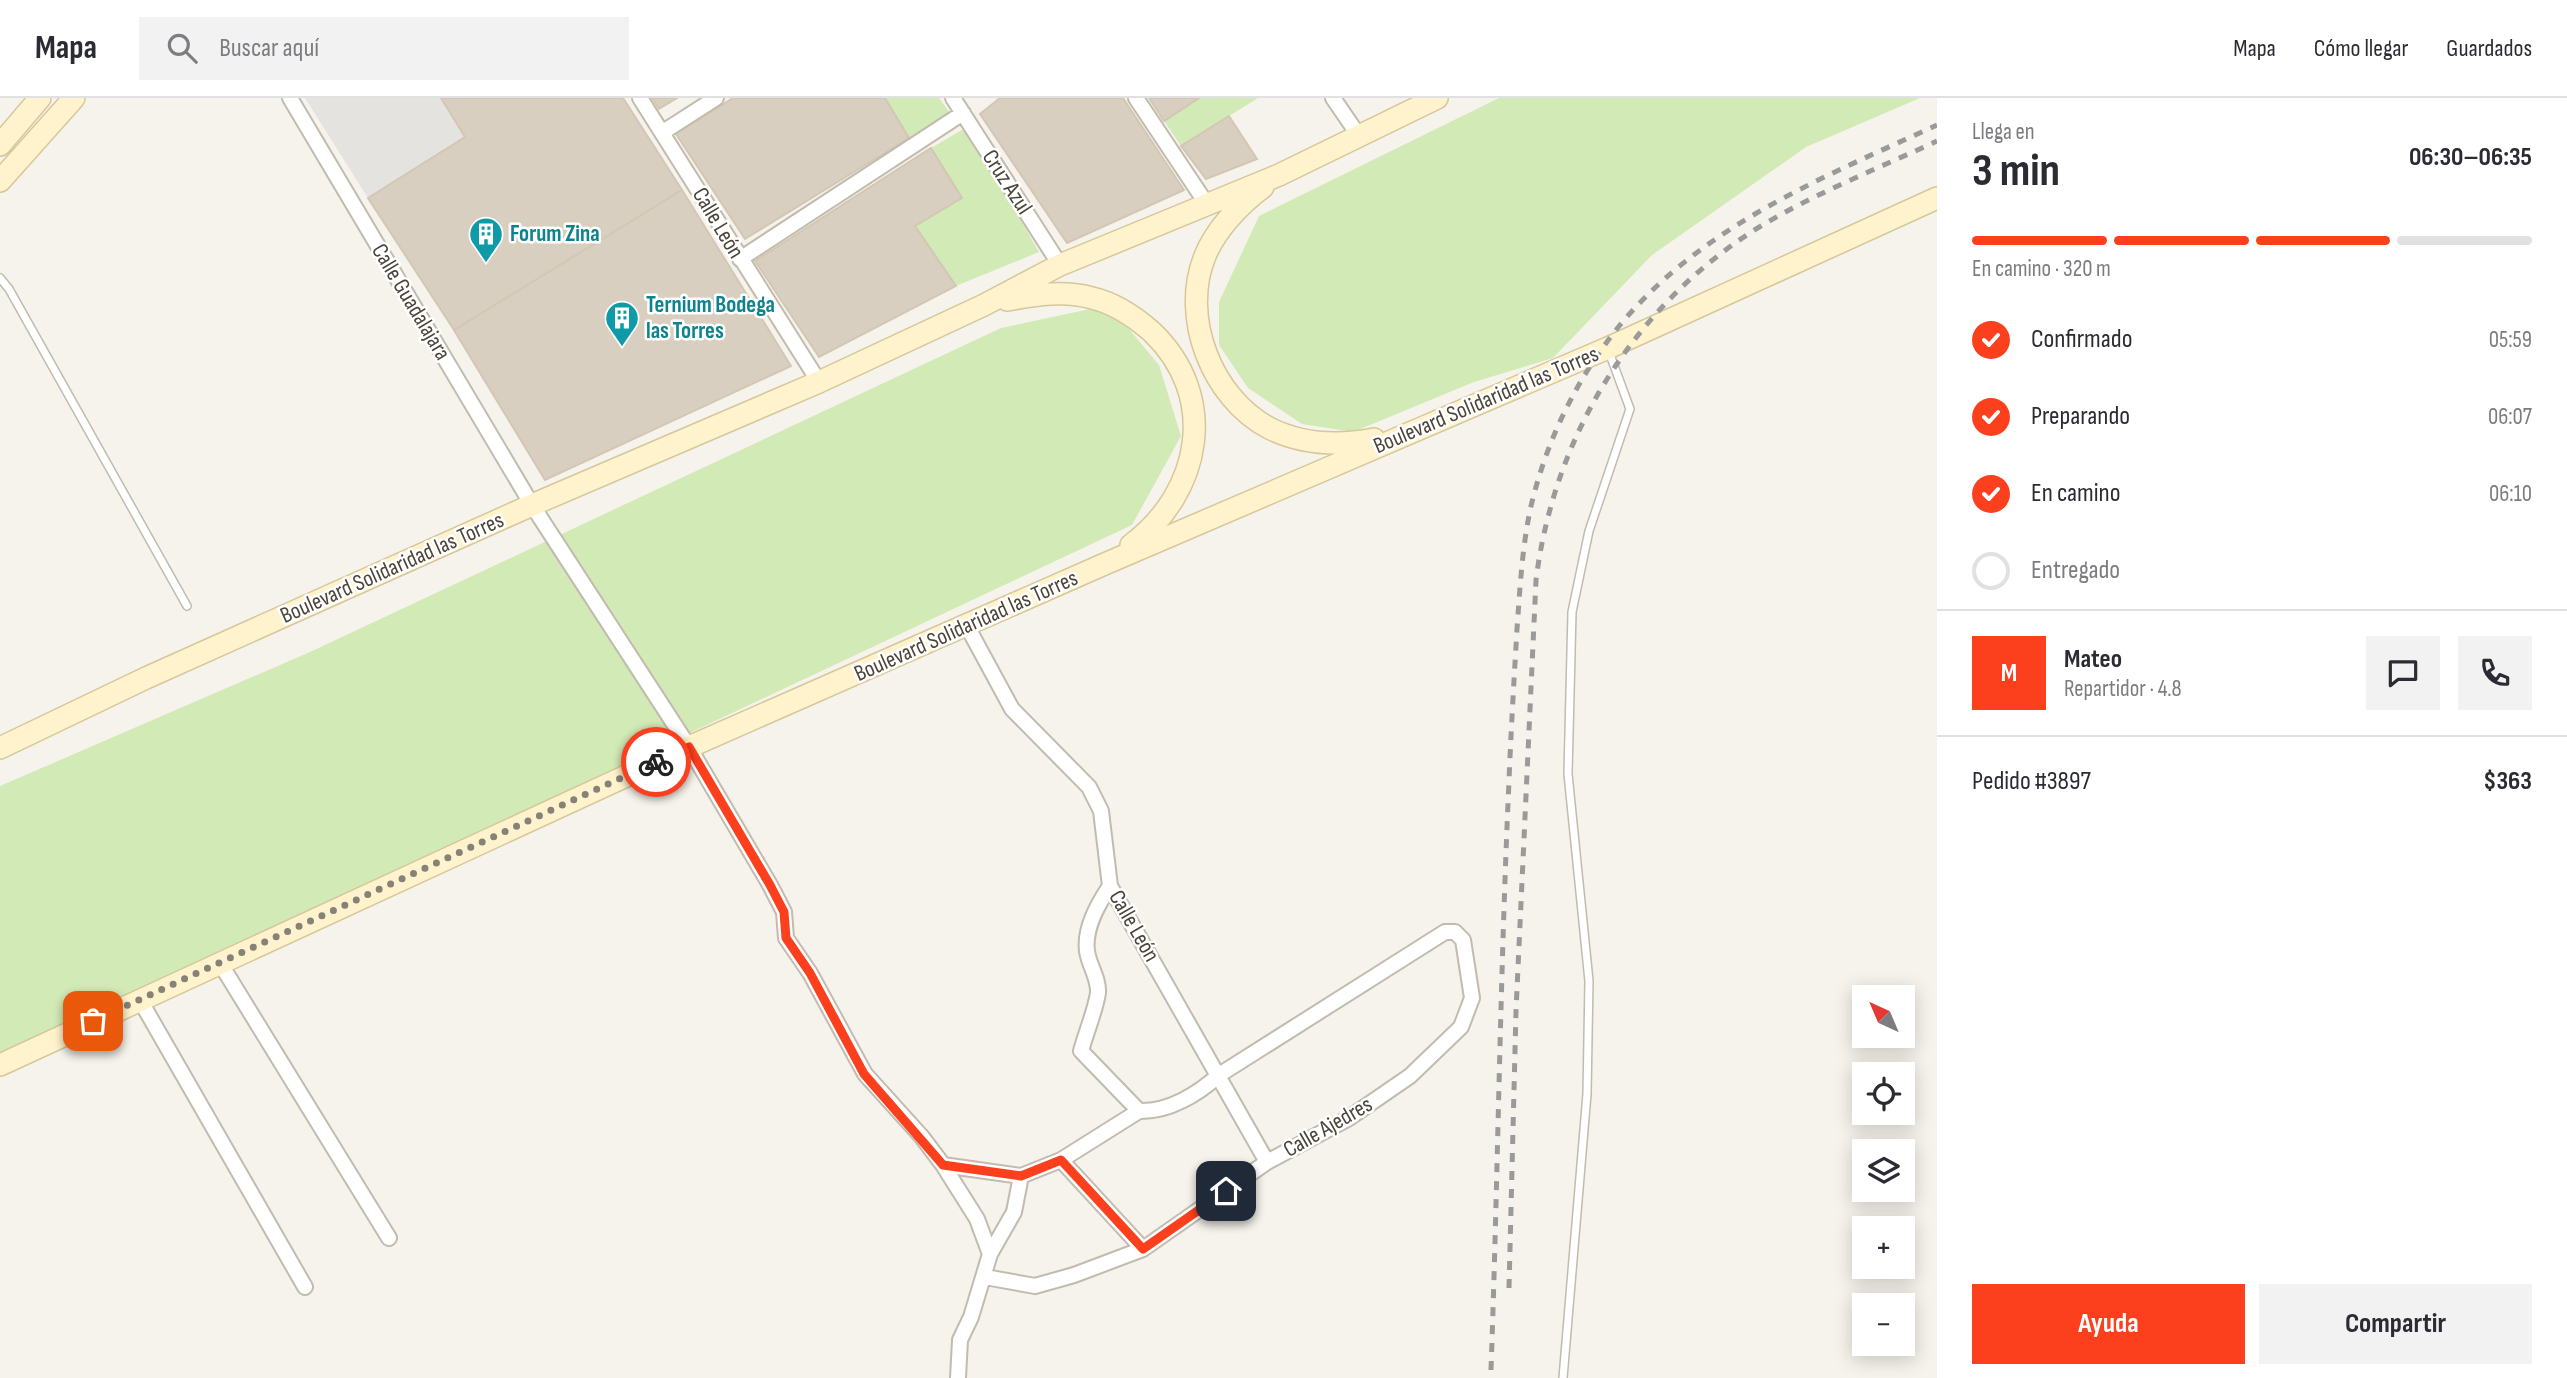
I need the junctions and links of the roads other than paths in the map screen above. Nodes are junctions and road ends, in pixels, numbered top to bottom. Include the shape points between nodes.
1 (40, 98) edge
2 (74, 98) edge
3 (290, 98) edge
4 (640, 98) edge
5 (716, 98) edge
6 (953, 98) edge
7 (1136, 98) edge
8 (1333, 98) edge
9 (1437, 98) edge
10 (963, 113) junction
11 (663, 132) junction
12 (1359, 136) junction
13 (0, 145) edge
14 (1279, 175) junction
15 (0, 181) edge
16 (1937, 198) edge
17 (1206, 203) junction
18 (740, 259) junction
19 (1060, 265) junction
20 (0, 278) edge
21 (984, 305) junction
22 (1608, 348) junction
23 (819, 382) junction
24 (1424, 426) junction
25 (532, 505) junction
26 (1107, 563) junction
27 (187, 606) dead end
28 (967, 626) junction
29 (689, 747) junction
30 (0, 748) edge
31 (1110, 886) junction
32 (220, 962) junction
33 (140, 1000) junction
34 (0, 1065) edge
35 (1219, 1075) junction
36 (1139, 1111) junction
37 (1061, 1160) junction
38 (1267, 1162) junction
39 (943, 1165) junction
40 (1021, 1176) junction
41 (389, 1238) dead end
42 (1143, 1249) junction
43 (990, 1254) junction
44 (985, 1277) junction
45 (305, 1287) dead end
46 (958, 1378) edge
47 (1563, 1378) edge

1 - 13 main road
2 - 15 main road
3 - 25 street, Calle Guadalajara
4 - 11 street, Calle León
5 - 11 street
6 - 10 street, Cruz Azul
7 - 17 street
8 - 12 street
9 - 12 main road, Boulevard Solidaridad las Torres
10 - 18 street
10 - 19 street, Cruz Azul
11 - 18 street, Calle León
12 - 14 main road, Boulevard Solidaridad las Torres
14 - 17 main road, Boulevard Solidaridad las Torres
14 - 24 main road via 1224,225 1204,258 1198,316 1214,371 1252,417 1307,441 1344,444
16 - 22 main road, Boulevard Solidaridad las Torres
17 - 19 main road, Boulevard Solidaridad las Torres
18 - 23 street, Calle León
19 - 21 main road, Boulevard Solidaridad las Torres
20 - 27 lane
21 - 23 main road, Boulevard Solidaridad las Torres
21 - 26 main road via 1053,293 1108,303 1144,326 1183,372 1190,389 1193,422 1185,478 1156,523
22 - 24 main road, Boulevard Solidaridad las Torres
22 - 47 lane via 1630,409 1589,531 1572,612 1569,774 1590,981 1587,1094
23 - 25 main road, Boulevard Solidaridad las Torres
24 - 26 main road, Boulevard Solidaridad las Torres
25 - 29 street, Calle Guadalajara
25 - 30 main road, Boulevard Solidaridad las Torres
26 - 28 main road, Boulevard Solidaridad las Torres
28 - 29 main road, Boulevard Solidaridad las Torres
28 - 31 street, Calle León via 1012,709 1089,787 1101,811
29 - 32 main road, Boulevard Solidaridad las Torres
29 - 39 street via 770,885 784,912 786,938 864,1074
31 - 35 street, Calle León
31 - 36 street via 1095,909 1087,943 1098,994 1081,1051
32 - 33 main road, Boulevard Solidaridad las Torres
32 - 41 street
33 - 34 main road, Boulevard Solidaridad las Torres
33 - 45 street
35 - 36 street via 1190,1098
35 - 38 street, Calle León
35 - 38 street, Calle Ajedres via 1450,931 1463,940 1472,998 1461,1027 1410,1076 1349,1118
36 - 37 street
37 - 40 street
37 - 42 street
38 - 42 street, Calle Ajedres
39 - 40 street
39 - 43 street via 976,1219
40 - 43 street via 1014,1212
42 - 44 street, Calle Ajedres via 1035,1286
43 - 44 street
44 - 46 street via 960,1340

